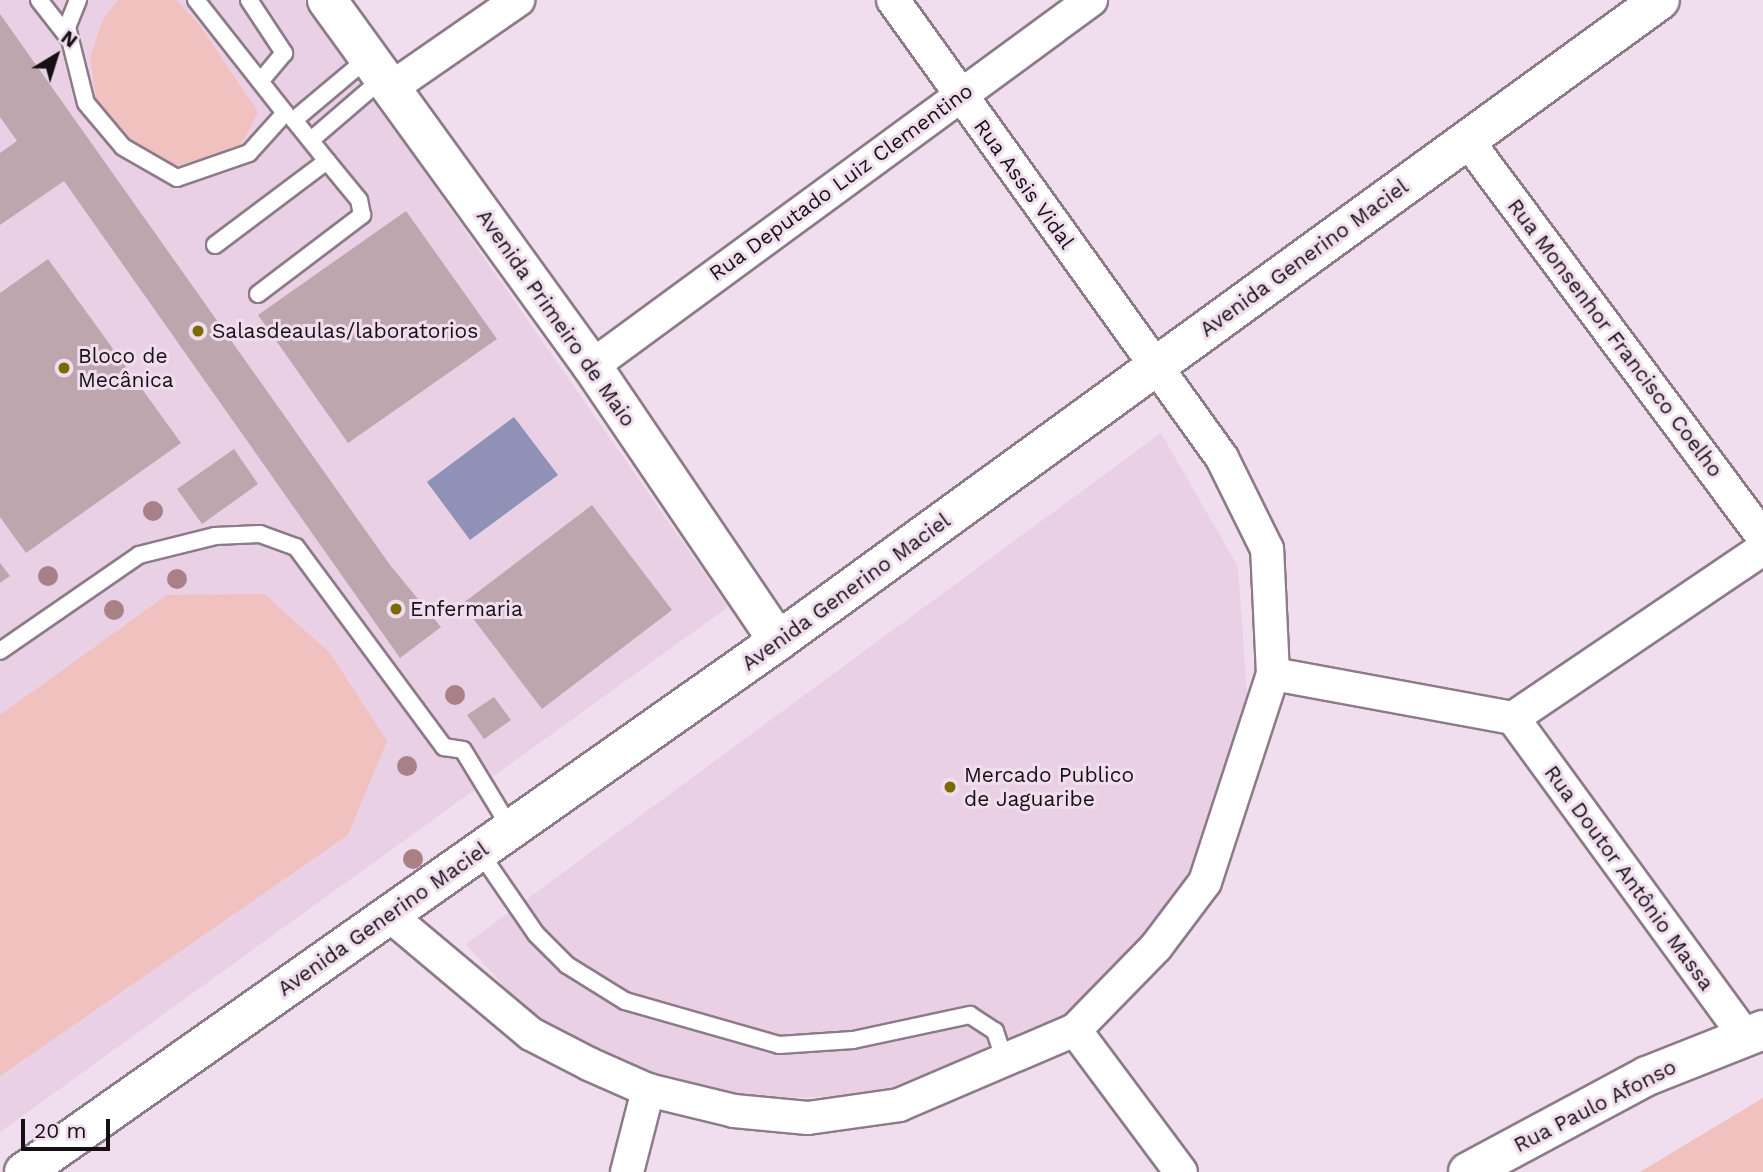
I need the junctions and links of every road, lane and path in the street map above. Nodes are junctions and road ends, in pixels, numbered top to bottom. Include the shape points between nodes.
1 (39, 0) edge
2 (78, 0) edge
3 (196, 0) edge
4 (249, 0) edge
5 (327, 0) edge
6 (517, 0) edge
7 (892, 0) edge
8 (1091, 0) edge
9 (1660, 0) edge
10 (68, 37) junction
11 (381, 75) junction
12 (261, 80) junction
13 (960, 94) junction
14 (311, 140) junction
15 (1467, 140) junction
16 (327, 160) junction
17 (215, 245) dead end
18 (258, 294) dead end
19 (592, 366) junction
20 (1155, 367) junction
21 (1763, 537) edge
22 (1763, 549) edge
23 (778, 641) junction
24 (0, 651) edge
25 (1273, 674) junction
26 (1513, 718) junction
27 (511, 829) junction
28 (479, 851) junction
29 (388, 915) junction
30 (1075, 1030) junction
31 (1754, 1034) edge
32 (1005, 1062) junction
33 (648, 1090) junction
34 (24, 1172) edge
35 (627, 1172) edge
36 (1181, 1172) edge
37 (1468, 1172) edge

1 - 10 lane
2 - 10 lane via 68,17
3 - 12 lane
4 - 12 lane via 285,52
5 - 11 street, Avenida Primeiro de Maio
6 - 11 street
7 - 13 street, Rua Assis Vidal
8 - 13 street, Rua Deputado Luiz Clementino
9 - 15 street, Avenida Generino Maciel
10 - 12 lane via 86,103 123,147 177,178 249,153 270,135 285,113
11 - 14 lane
11 - 14 lane via 294,120
11 - 19 street, Avenida Primeiro de Maio
13 - 19 street, Rua Deputado Luiz Clementino
13 - 20 street, Rua Assis Vidal
14 - 16 lane
15 - 20 street, Avenida Generino Maciel
15 - 21 street, Rua Monsenhor Francisco Coelho
16 - 17 lane
16 - 18 lane via 359,200 362,215
19 - 23 street, Avenida Primeiro de Maio
20 - 23 street, Avenida Generino Maciel
20 - 25 street, Rua Assis Vidal via 1222,458 1267,549
22 - 26 street
23 - 27 street, Avenida Generino Maciel
24 - 27 lane via 139,555 215,536 260,534 296,547 444,747 463,750
25 - 26 street
25 - 30 street via 1205,882 1156,947
26 - 31 street, Rua Doutor Antônio Massa
27 - 28 street, Avenida Generino Maciel
28 - 29 street, Avenida Generino Maciel
28 - 32 lane via 536,934 567,965 625,1001 779,1045 853,1040 970,1015 995,1031
29 - 33 street via 531,1034
29 - 34 street, Avenida Generino Maciel
30 - 32 street
30 - 36 street
31 - 37 street, Rua Paulo Afonso via 1647,1076
32 - 33 street via 899,1105 808,1118 734,1111
33 - 35 street

